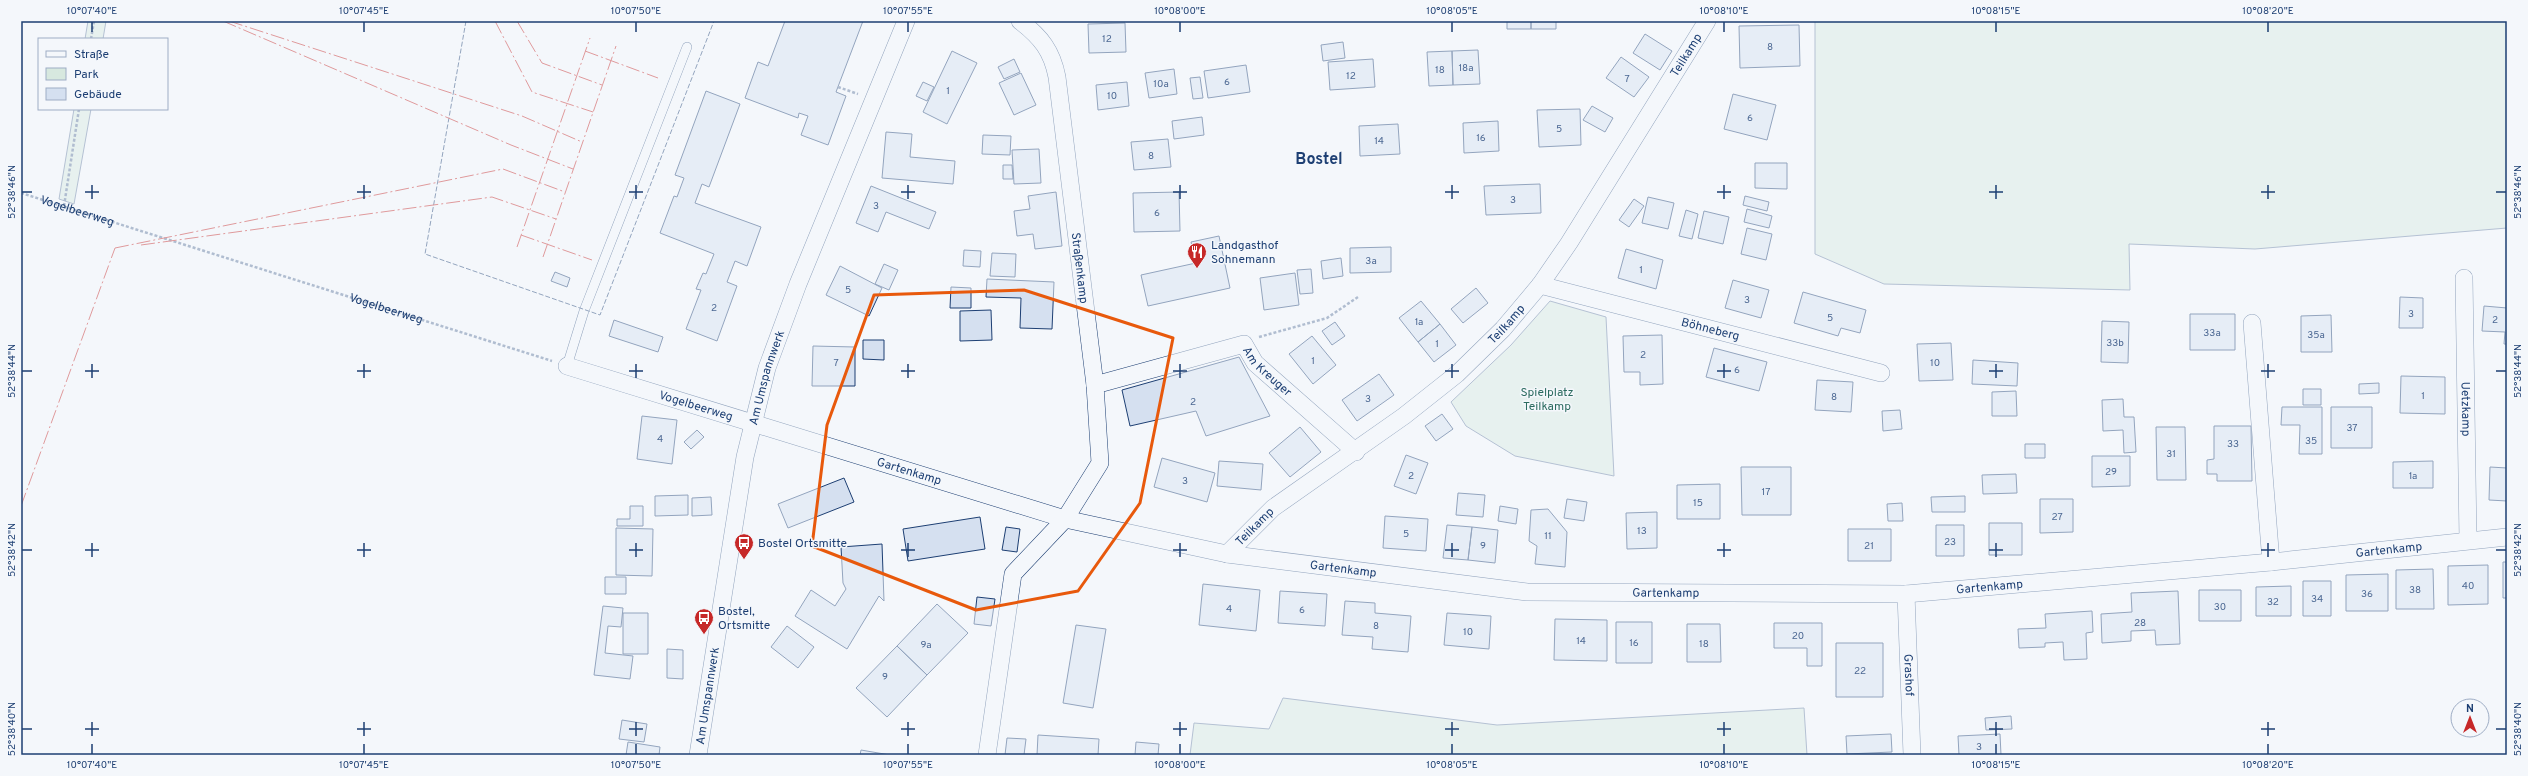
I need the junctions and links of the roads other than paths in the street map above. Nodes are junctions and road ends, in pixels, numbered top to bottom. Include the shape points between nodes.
1 (906, 21) edge
2 (1020, 21) edge
3 (1707, 21) edge
4 (687, 47) dead end
5 (2464, 278) dead end
6 (1540, 286) junction
7 (2252, 323) dead end
8 (567, 366) joint
9 (1881, 373) dead end
10 (1095, 385) junction
11 (753, 422) junction
12 (1356, 452) junction
13 (1065, 519) junction
14 (2507, 537) edge
15 (2468, 540) junction
16 (1227, 554) junction
17 (2271, 562) junction
18 (1906, 594) junction
19 (698, 755) edge
20 (987, 755) edge
21 (1912, 755) edge

1 - 11 street, Am Umspannwerk via 798,284 767,368
2 - 10 street, Straßenkamp via 1036,33 1049,48 1054,62
3 - 6 street, Teilkamp
4 - 8 lane via 584,311
5 - 15 street, Uetzkamp
6 - 9 street, Böhneberg
6 - 12 street, Teilkamp via 1503,329 1457,374
7 - 17 street
8 - 11 street, Vogelbeerweg
10 - 12 street, Am Kreuger via 1244,344 1255,363
10 - 13 street, Straßenkamp via 1100,463
11 - 13 street, Gartenkamp
11 - 19 street, Am Umspannwerk
12 - 16 street, Teilkamp via 1273,508
13 - 16 street, Gartenkamp
13 - 20 street via 1013,574
14 - 15 street, Gartenkamp
15 - 17 street, Gartenkamp
16 - 18 street, Gartenkamp via 1528,592
17 - 18 street, Gartenkamp
18 - 21 street, Grashof

